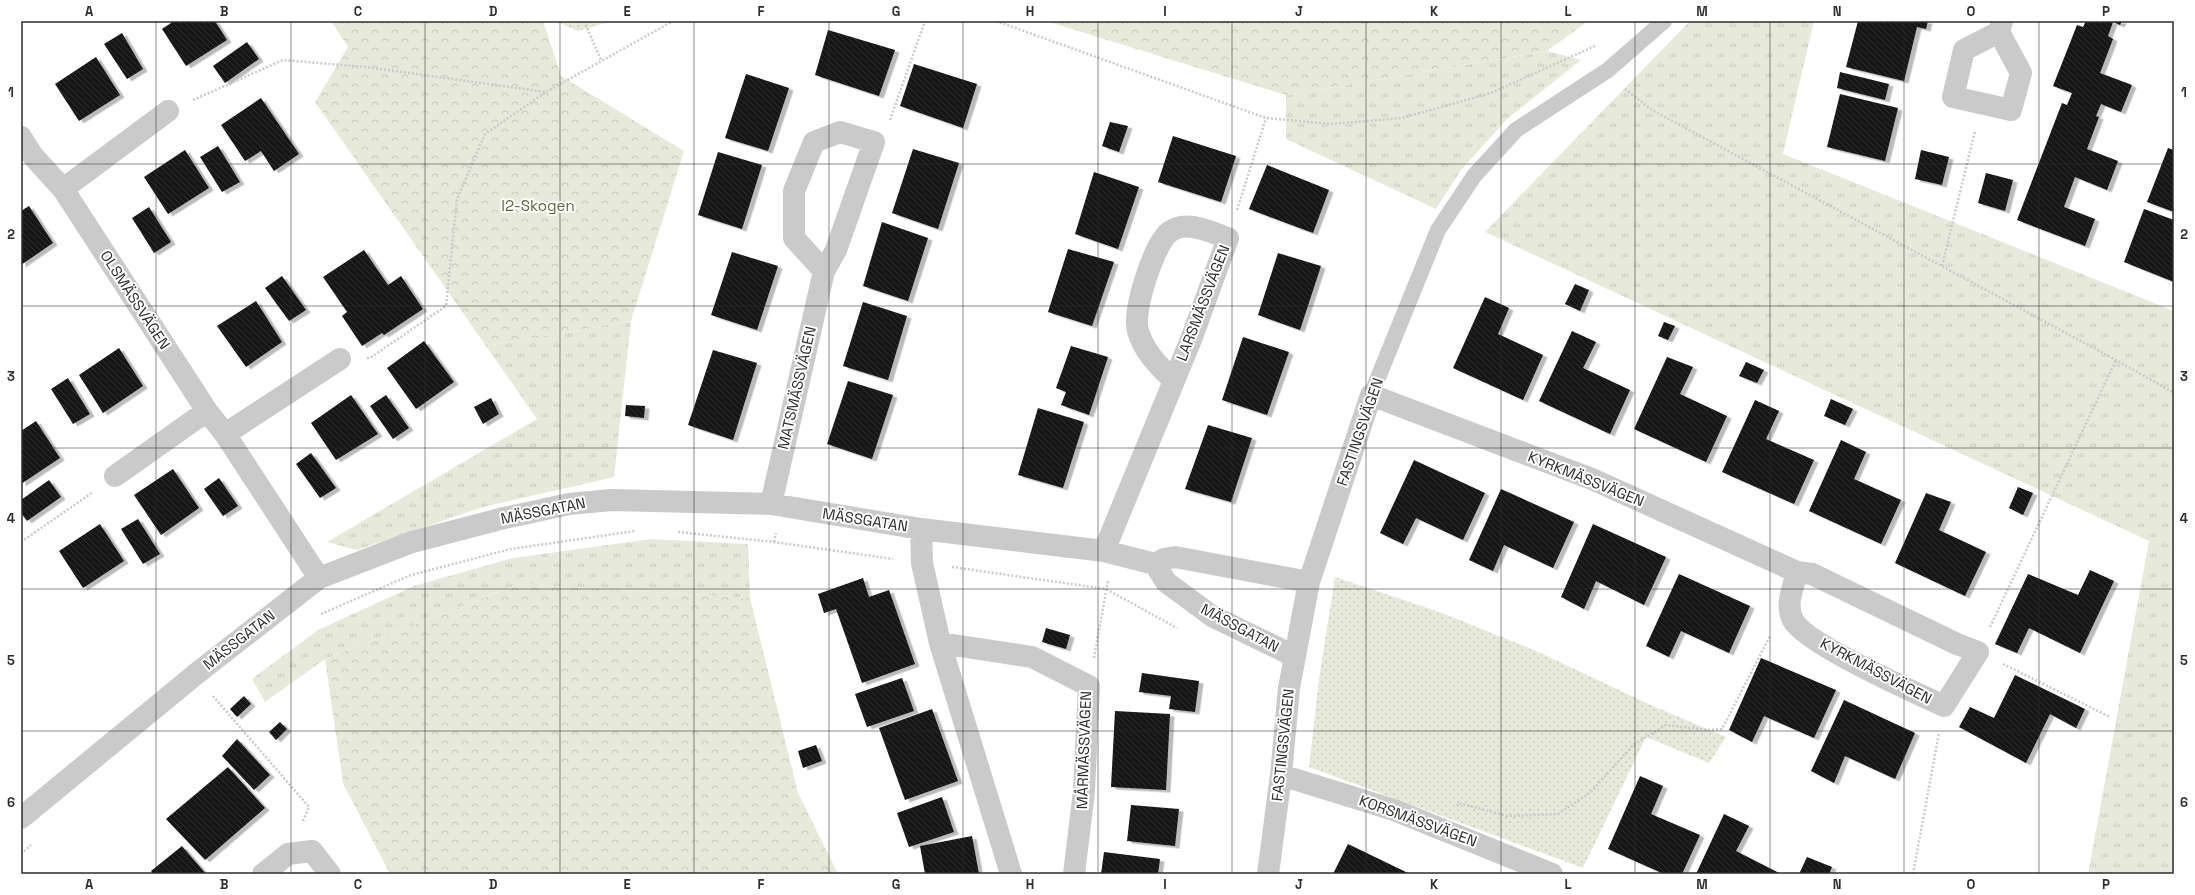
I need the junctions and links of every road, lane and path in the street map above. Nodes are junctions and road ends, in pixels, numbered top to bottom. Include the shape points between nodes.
1 (584, 21) edge
2 (673, 21) edge
3 (925, 21) edge
4 (996, 21) edge
5 (1664, 21) edge
6 (2000, 26) edge
7 (1599, 43) dead end
8 (1593, 47) junction
9 (601, 60) junction
10 (1608, 70) junction
11 (546, 92) junction
12 (1982, 104) junction
13 (168, 112) joint
14 (1266, 118) junction
15 (21, 137) edge
16 (874, 142) junction
17 (27, 160) edge
18 (63, 189) junction
19 (1228, 238) junction
20 (1942, 266) junction
21 (824, 271) junction
22 (340, 359) joint
23 (2116, 360) junction
24 (1173, 380) junction
25 (2174, 393) edge
26 (1371, 395) junction
27 (207, 411) junction
28 (225, 434) junction
29 (115, 476) joint
30 (770, 504) junction
31 (921, 529) junction
32 (641, 530) dead end
33 (672, 531) dead end
34 (21, 542) edge
35 (1109, 553) junction
36 (922, 563) junction
37 (1155, 564) junction
38 (1797, 572) junction
39 (319, 578) junction
40 (1309, 582) junction
41 (1106, 589) junction
42 (316, 617) dead end
43 (1793, 622) junction
44 (1183, 631) dead end
45 (940, 643) junction
46 (1978, 652) junction
47 (1294, 656) junction
48 (1090, 686) junction
49 (219, 691) dead end
50 (213, 696) junction
51 (207, 700) dead end
52 (1944, 706) junction
53 (2110, 717) dead end
54 (1281, 775) junction
55 (21, 818) edge
56 (1438, 827) junction
57 (33, 844) dead end
58 (21, 854) edge
59 (288, 854) junction
60 (263, 874) edge
61 (330, 874) edge
62 (1011, 874) edge
63 (1074, 874) edge
64 (1268, 874) edge
65 (1552, 874) edge
66 (1913, 874) edge

1 - 9 path
2 - 9 path
3 - 16 path via 886,130
4 - 14 path
5 - 10 lane, FASTINGSVÄGEN
6 - 12 street via 2021,72 2010,110
6 - 12 street via 1964,50 1952,97
7 - 8 path
8 - 10 path
8 - 14 path via 1491,93 1402,118 1331,124
9 - 11 path
10 - 20 path via 1623,87 1652,110
10 - 26 lane, FASTINGSVÄGEN via 1516,130 1474,176 1438,230
11 - 13 path via 366,67 283,60
11 - 22 path via 485,134 457,199 446,306 370,358
12 - 20 path
13 - 18 street
14 - 19 path
15 - 17 street, OLSMÄSSVÄGEN
16 - 21 street, MATSMÄSSVÄGEN via 836,250
16 - 21 street via 840,132 814,142 794,191 794,238
17 - 18 street, OLSMÄSSVÄGEN
18 - 27 street, OLSMÄSSVÄGEN
19 - 24 street, LARSMÄSSVÄGEN via 1192,337
19 - 24 street, LARSMÄSSVÄGEN via 1181,227 1168,232 1158,246 1136,318 1138,331 1153,360
20 - 23 path
21 - 30 street, MATSMÄSSVÄGEN
22 - 28 street
23 - 25 path
23 - 46 path
24 - 35 street, LARSMÄSSVÄGEN
26 - 38 street, KYRKMÄSSVÄGEN via 1592,479
26 - 40 street, FASTINGSVÄGEN
27 - 28 street, OLSMÄSSVÄGEN
27 - 29 street
28 - 39 street, OLSMÄSSVÄGEN
29 - 34 path
30 - 31 street, MÄSSGATAN
30 - 39 street, MÄSSGATAN via 654,500 569,504 412,542
31 - 35 street, MÄSSGATAN
31 - 36 street
32 - 42 path via 510,549 411,575
33 - 36 path via 774,542
35 - 37 street, MÄSSGATAN
35 - 41 path
36 - 41 path
36 - 45 street
37 - 40 street via 1175,557
37 - 47 street, MÄSSGATAN via 1166,582 1212,616
38 - 43 street via 1789,604
38 - 46 street, KYRKMÄSSVÄGEN via 1812,574 1956,644
39 - 55 street, MÄSSGATAN via 190,679
40 - 47 street, FASTINGSVÄGEN
41 - 44 path
41 - 48 path
43 - 52 street, KYRKMÄSSVÄGEN via 1837,654
43 - 56 path via 1772,632 1722,729 1666,725 1633,745 1591,792 1558,814 1507,816 1459,803
45 - 48 street, MÅRMÄSSVÄGEN via 1032,656
45 - 62 street
46 - 52 street, KYRKMÄSSVÄGEN
46 - 53 path
47 - 54 street, FASTINGSVÄGEN
48 - 63 street, MÅRMÄSSVÄGEN via 1084,791
49 - 50 path
50 - 51 path
50 - 59 path via 310,806
52 - 66 path
54 - 56 street, KORSMÄSSVÄGEN via 1394,810
54 - 64 street, FASTINGSVÄGEN
56 - 65 street, KORSMÄSSVÄGEN
57 - 58 path
59 - 60 street
59 - 61 street via 312,851

